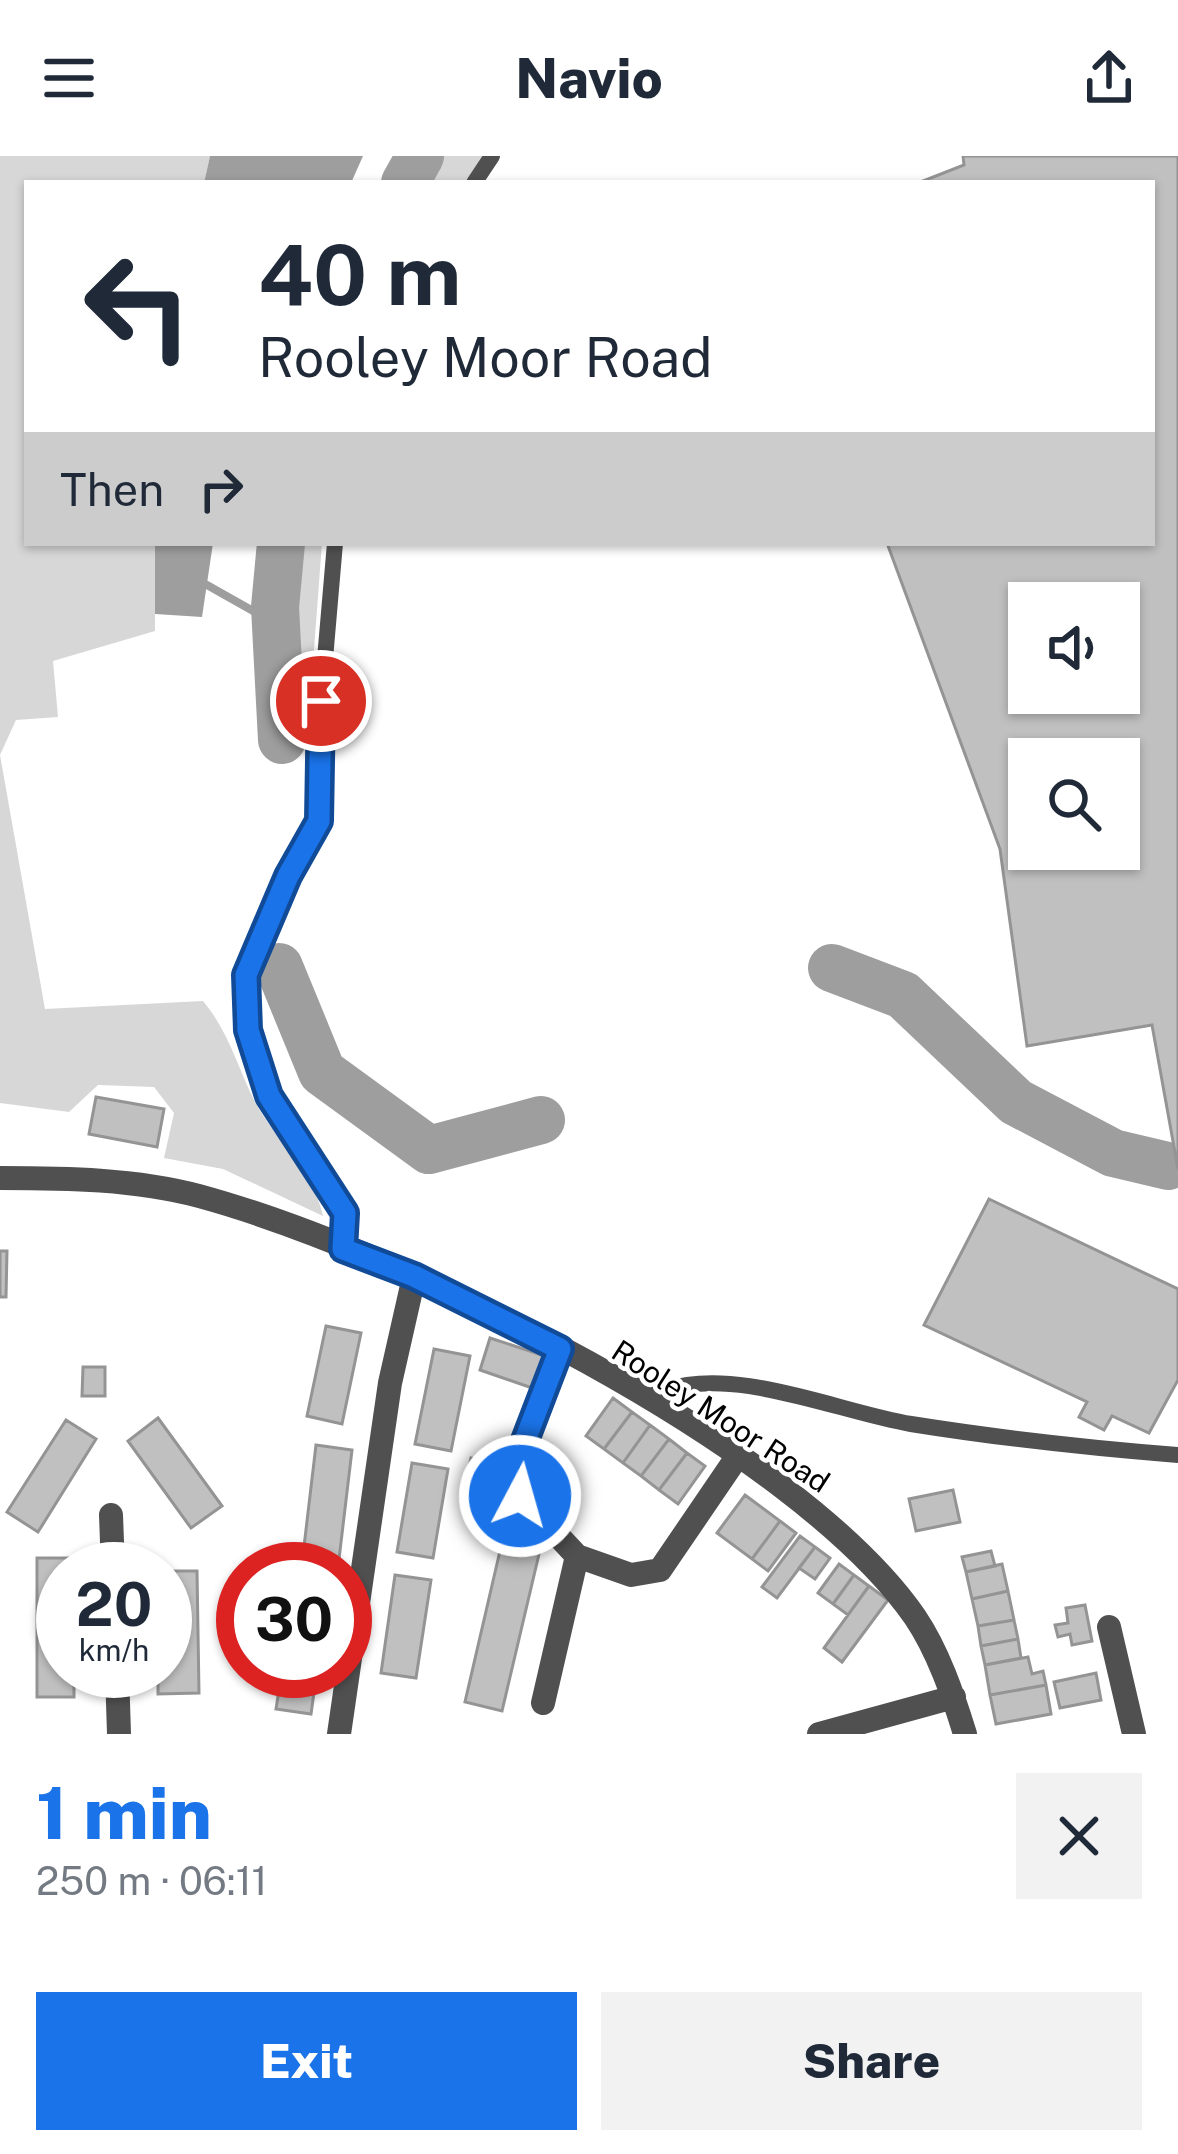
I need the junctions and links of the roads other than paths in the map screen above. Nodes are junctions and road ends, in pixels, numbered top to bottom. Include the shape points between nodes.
1 (335, 546) edge
2 (0, 1178) edge
3 (343, 1249) junction
4 (414, 1276) junction
5 (560, 1349) junction
6 (658, 1405) junction
7 (1178, 1455) edge
8 (737, 1457) junction
9 (111, 1515) dead end
10 (112, 1542) edge
11 (577, 1556) junction
12 (1109, 1627) dead end
13 (954, 1697) junction
14 (118, 1698) edge
15 (543, 1703) dead end
16 (1126, 1732) edge
17 (119, 1734) edge
18 (339, 1734) edge
19 (819, 1734) edge
20 (965, 1734) edge

1 - 3 lane via 319,821 246,975 248,1030 269,1096 345,1213
2 - 3 street, Rooley Moor Road via 80,1178 196,1195
3 - 4 street, Rooley Moor Road
4 - 5 street, Rooley Moor Road
4 - 18 street via 390,1383
5 - 6 street, Rooley Moor Road
5 - 11 street via 519,1456 520,1496
6 - 7 lane via 666,1390 689,1382 742,1386 908,1423
6 - 8 street, Rooley Moor Road
8 - 11 street via 660,1570 632,1575
8 - 13 street, Rooley Moor Road via 876,1569 917,1619
9 - 10 street
11 - 15 street
12 - 16 street
13 - 19 street
13 - 20 street, Rooley Moor Road
14 - 17 street

